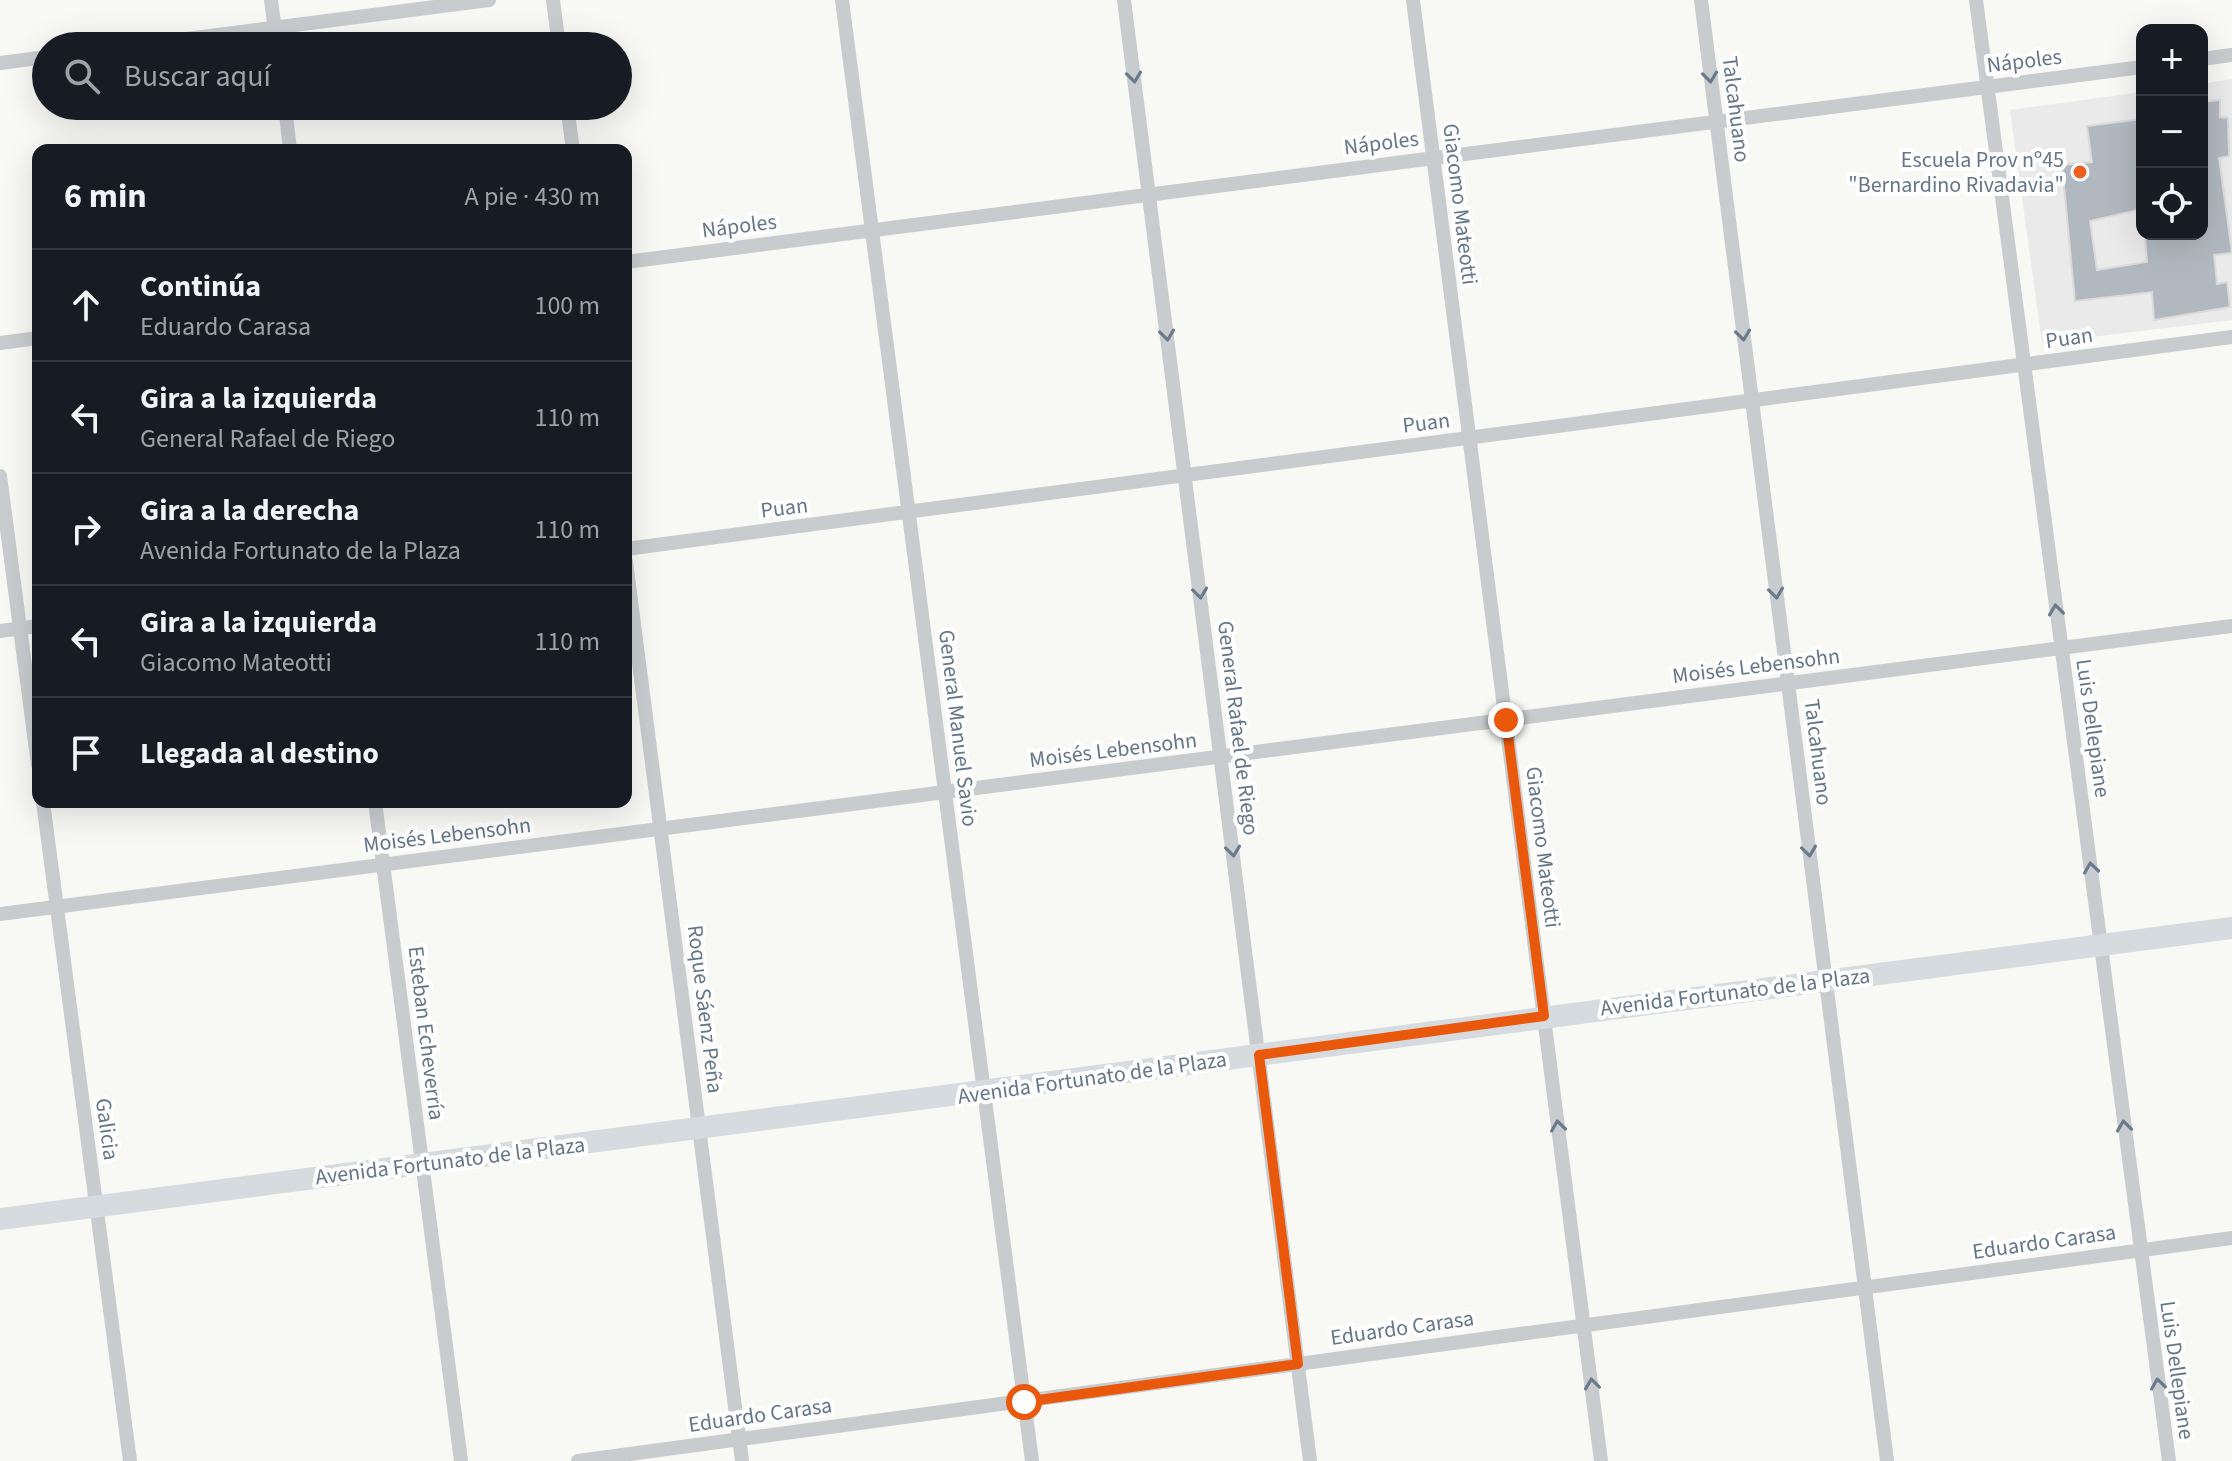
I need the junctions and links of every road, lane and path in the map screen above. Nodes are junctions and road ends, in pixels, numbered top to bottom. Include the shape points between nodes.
1 (271, 0) edge
2 (489, 0) edge
3 (553, 0) edge
4 (842, 0) edge
5 (1124, 0) edge
6 (1413, 0) edge
7 (1701, 0) edge
8 (1976, 0) edge
9 (275, 28) junction
10 (243, 32) edge
11 (275, 32) edge
12 (557, 32) edge
13 (2232, 55) edge
14 (2208, 58) edge
15 (32, 59) edge
16 (0, 63) edge
17 (2136, 68) edge
18 (1988, 87) junction
19 (287, 120) edge
20 (569, 120) edge
21 (1716, 121) junction
22 (289, 144) edge
23 (572, 144) edge
24 (1433, 158) junction
25 (1149, 195) junction
26 (872, 230) junction
27 (632, 261) edge
28 (2232, 337) edge
29 (32, 339) edge
30 (0, 343) edge
31 (2024, 366) junction
32 (1752, 400) junction
33 (1470, 438) junction
34 (1185, 475) junction
35 (0, 476) edge
36 (909, 513) junction
37 (632, 548) edge
38 (632, 609) edge
39 (2232, 626) edge
40 (32, 627) edge
41 (20, 628) junction
42 (0, 631) edge
43 (2061, 648) junction
44 (1788, 683) junction
45 (32, 719) edge
46 (1506, 720) junction
47 (1221, 757) junction
48 (945, 792) junction
49 (44, 808) edge
50 (376, 808) edge
51 (660, 829) junction
52 (383, 865) junction
53 (57, 907) junction
54 (0, 914) edge
55 (2232, 928) edge
56 (2101, 945) junction
57 (1826, 980) junction
58 (1544, 1016) junction
59 (1259, 1055) junction
60 (984, 1092) junction
61 (699, 1128) junction
62 (422, 1164) junction
63 (96, 1207) junction
64 (0, 1219) edge
65 (2232, 1238) edge
66 (2139, 1250) junction
67 (1865, 1287) junction
68 (1585, 1325) junction
69 (1298, 1364) junction
70 (1024, 1402) junction
71 (740, 1439) junction
72 (130, 1461) edge
73 (461, 1461) edge
74 (578, 1461) edge
75 (742, 1461) edge
76 (1032, 1461) edge
77 (1310, 1461) edge
78 (1601, 1461) edge
79 (1887, 1461) edge
80 (2169, 1461) edge

1 - 9 street
2 - 9 street
3 - 12 street
4 - 26 street, General Manuel Savio
5 -> 25 street, General Rafael de Riego
6 - 24 street, Giacomo Mateotti
7 -> 21 street, Talcahuano
8 - 18 street, Luis Dellepiane
9 - 10 street
9 - 11 street
13 - 14 street
15 - 16 street
17 - 18 street, Nápoles
18 - 21 street, Nápoles
18 - 31 street, Luis Dellepiane
19 - 22 street
20 - 23 street
21 - 24 street, Nápoles
21 -> 32 street, Talcahuano
24 - 25 street, Nápoles
24 - 33 street, Giacomo Mateotti
25 - 26 street, Nápoles
25 -> 34 street, General Rafael de Riego
26 - 27 street, Nápoles
26 - 36 street, General Manuel Savio
28 - 31 street, Puan
29 - 30 street
31 - 32 street, Puan
43 -> 31 street, Luis Dellepiane
32 - 33 street, Puan
32 -> 44 street, Talcahuano
33 - 34 street, Puan
33 - 46 street, Giacomo Mateotti
34 - 36 street, Puan
34 -> 47 street, General Rafael de Riego
35 - 41 street
36 - 37 street, Puan
36 - 48 street, General Manuel Savio
38 - 51 street, Roque Sáenz Peña
39 - 43 street, Moisés Lebensohn
40 - 41 street
41 - 42 street
41 - 45 street
43 - 44 street, Moisés Lebensohn
56 -> 43 street, Luis Dellepiane
44 - 46 street, Moisés Lebensohn
44 -> 57 street, Talcahuano
46 - 47 street, Moisés Lebensohn
46 - 58 street, Giacomo Mateotti
47 - 48 street, Moisés Lebensohn
47 -> 59 street, General Rafael de Riego
48 - 51 street, Moisés Lebensohn
48 - 60 street, General Manuel Savio
49 - 53 street, Galicia
50 - 52 street, Esteban Echeverría
51 - 52 street, Moisés Lebensohn
51 - 61 street, Roque Sáenz Peña
52 - 53 street, Moisés Lebensohn
52 - 62 street, Esteban Echeverría
53 - 54 street, Moisés Lebensohn
53 - 63 street, Galicia
55 - 56 main road, Avenida Fortunato de la Plaza
56 - 57 main road, Avenida Fortunato de la Plaza
66 -> 56 street, Luis Dellepiane
57 - 58 main road, Avenida Fortunato de la Plaza
57 - 67 street, Talcahuano
58 - 59 main road, Avenida Fortunato de la Plaza
68 -> 58 street, Giacomo Mateotti
59 - 60 main road, Avenida Fortunato de la Plaza
59 - 69 street, General Rafael de Riego
60 - 61 main road, Avenida Fortunato de la Plaza
60 - 70 street, General Manuel Savio
61 - 62 main road, Avenida Fortunato de la Plaza
61 - 71 street, Roque Sáenz Peña
62 - 63 main road, Avenida Fortunato de la Plaza
62 - 73 street, Esteban Echeverría
63 - 64 main road, Avenida Fortunato de la Plaza
63 - 72 street, Galicia
65 - 66 street, Eduardo Carasa
66 - 67 street, Eduardo Carasa
80 -> 66 street, Luis Dellepiane
67 - 68 street, Eduardo Carasa
67 - 79 street, Talcahuano
68 - 69 street, Eduardo Carasa
78 -> 68 street, Giacomo Mateotti
69 - 70 street, Eduardo Carasa
69 - 77 street, General Rafael de Riego
70 - 71 street, Eduardo Carasa
70 - 76 street, General Manuel Savio
71 - 74 street, Eduardo Carasa
71 - 75 street, Roque Sáenz Peña

